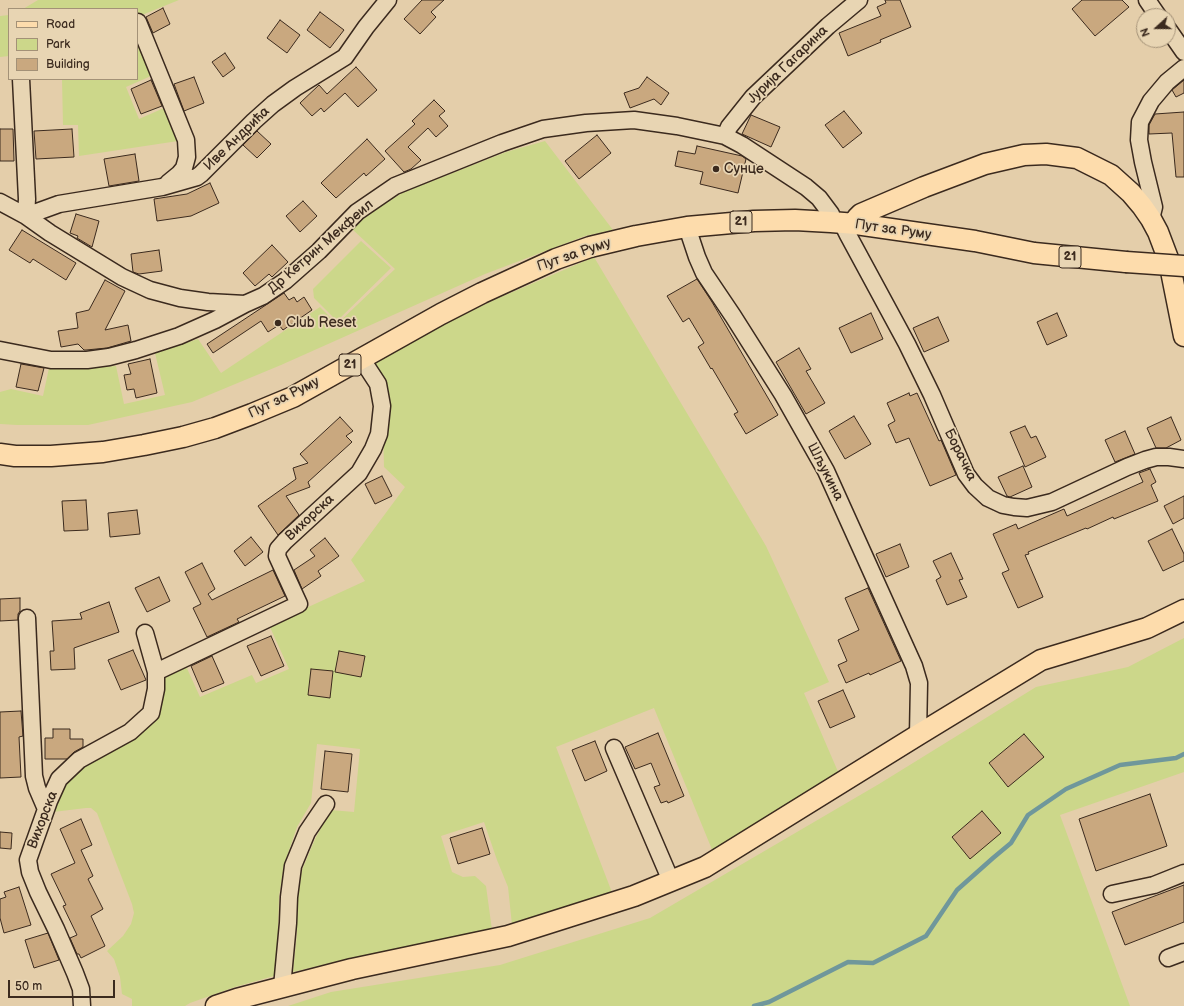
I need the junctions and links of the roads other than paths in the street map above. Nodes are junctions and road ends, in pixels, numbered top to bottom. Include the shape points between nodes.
1 (388, 0) edge
2 (859, 0) edge
3 (138, 22) edge
4 (1176, 40) edge
5 (1184, 52) edge
6 (1184, 68) edge
7 (21, 80) edge
8 (725, 136) junction
9 (162, 187) junction
10 (0, 202) edge
11 (26, 216) junction
12 (1151, 218) junction
13 (844, 223) junction
14 (687, 227) junction
15 (1184, 266) edge
16 (245, 304) junction
17 (1184, 336) edge
18 (0, 350) edge
19 (361, 358) junction
20 (0, 454) edge
21 (1184, 459) edge
22 (1184, 610) edge
23 (27, 618) dead end
24 (145, 633) dead end
25 (156, 672) junction
26 (918, 735) junction
27 (614, 748) dead end
28 (326, 804) dead end
29 (46, 810) junction
30 (1184, 873) edge
31 (671, 881) junction
32 (1112, 894) dead end
33 (1184, 952) edge
34 (1168, 958) dead end
35 (282, 987) junction
36 (82, 1006) edge
37 (216, 1006) edge

1 - 9 street, Иве Андрића via 345,57 273,104 201,174
2 - 8 street, Јурија Гагарина via 753,97
3 - 9 street via 186,140 187,157 184,168
4 - 5 street
6 - 12 street via 1167,82 1151,101 1140,122 1139,140 1154,207
7 - 11 street
8 - 13 street, Др Кетрин Мекфеил via 806,187 819,198 831,214
8 - 16 street, Др Кетрин Мекфеил via 634,120 543,129 502,143 395,186 357,212 285,281 263,296
9 - 11 street, Иве Андрића via 67,202
10 - 11 street, Др Кетрин Мекфеил
11 - 16 street, Др Кетрин Мекфеил via 90,258 150,290 180,298
12 - 13 main road via 1131,193 1110,175 1077,158 1046,154 1024,155 985,164 924,186
12 - 17 main road via 1169,261
13 - 14 main road, Пут за Руму / 21 via 754,221
13 - 15 main road, Пут за Руму / 21, bridge via 975,241 1034,253
13 - 21 street, Борачка via 844,229 932,395 966,474 988,498 1003,505 1027,508 1052,502 1145,460 1156,457
14 - 19 main road, Пут за Руму / 21 via 590,247 556,259 482,293
14 - 26 street, Шљукина via 704,273 783,395 830,478 914,666 919,683
16 - 18 street via 179,336 109,357 51,360
19 - 20 main road, Пут за Руму / 21 via 286,400 222,426 183,437 96,452 51,456
19 - 25 street, Вихорска via 378,384 382,406 379,434 359,473 278,548 277,556 299,604
22 - 26 main road via 1147,628 1041,660
23 - 29 street via 34,776
24 - 25 street, Вихорска
25 - 29 street, Вихорска via 156,689 151,714 130,732 79,760 59,780
26 - 31 main road via 705,867
27 - 31 street
28 - 35 street via 307,832 293,866
29 - 36 street, Вихорска via 28,860 30,872 75,973
30 - 32 street via 1154,885
31 - 35 main road via 634,896 508,936 352,969
33 - 34 street
35 - 37 main road

